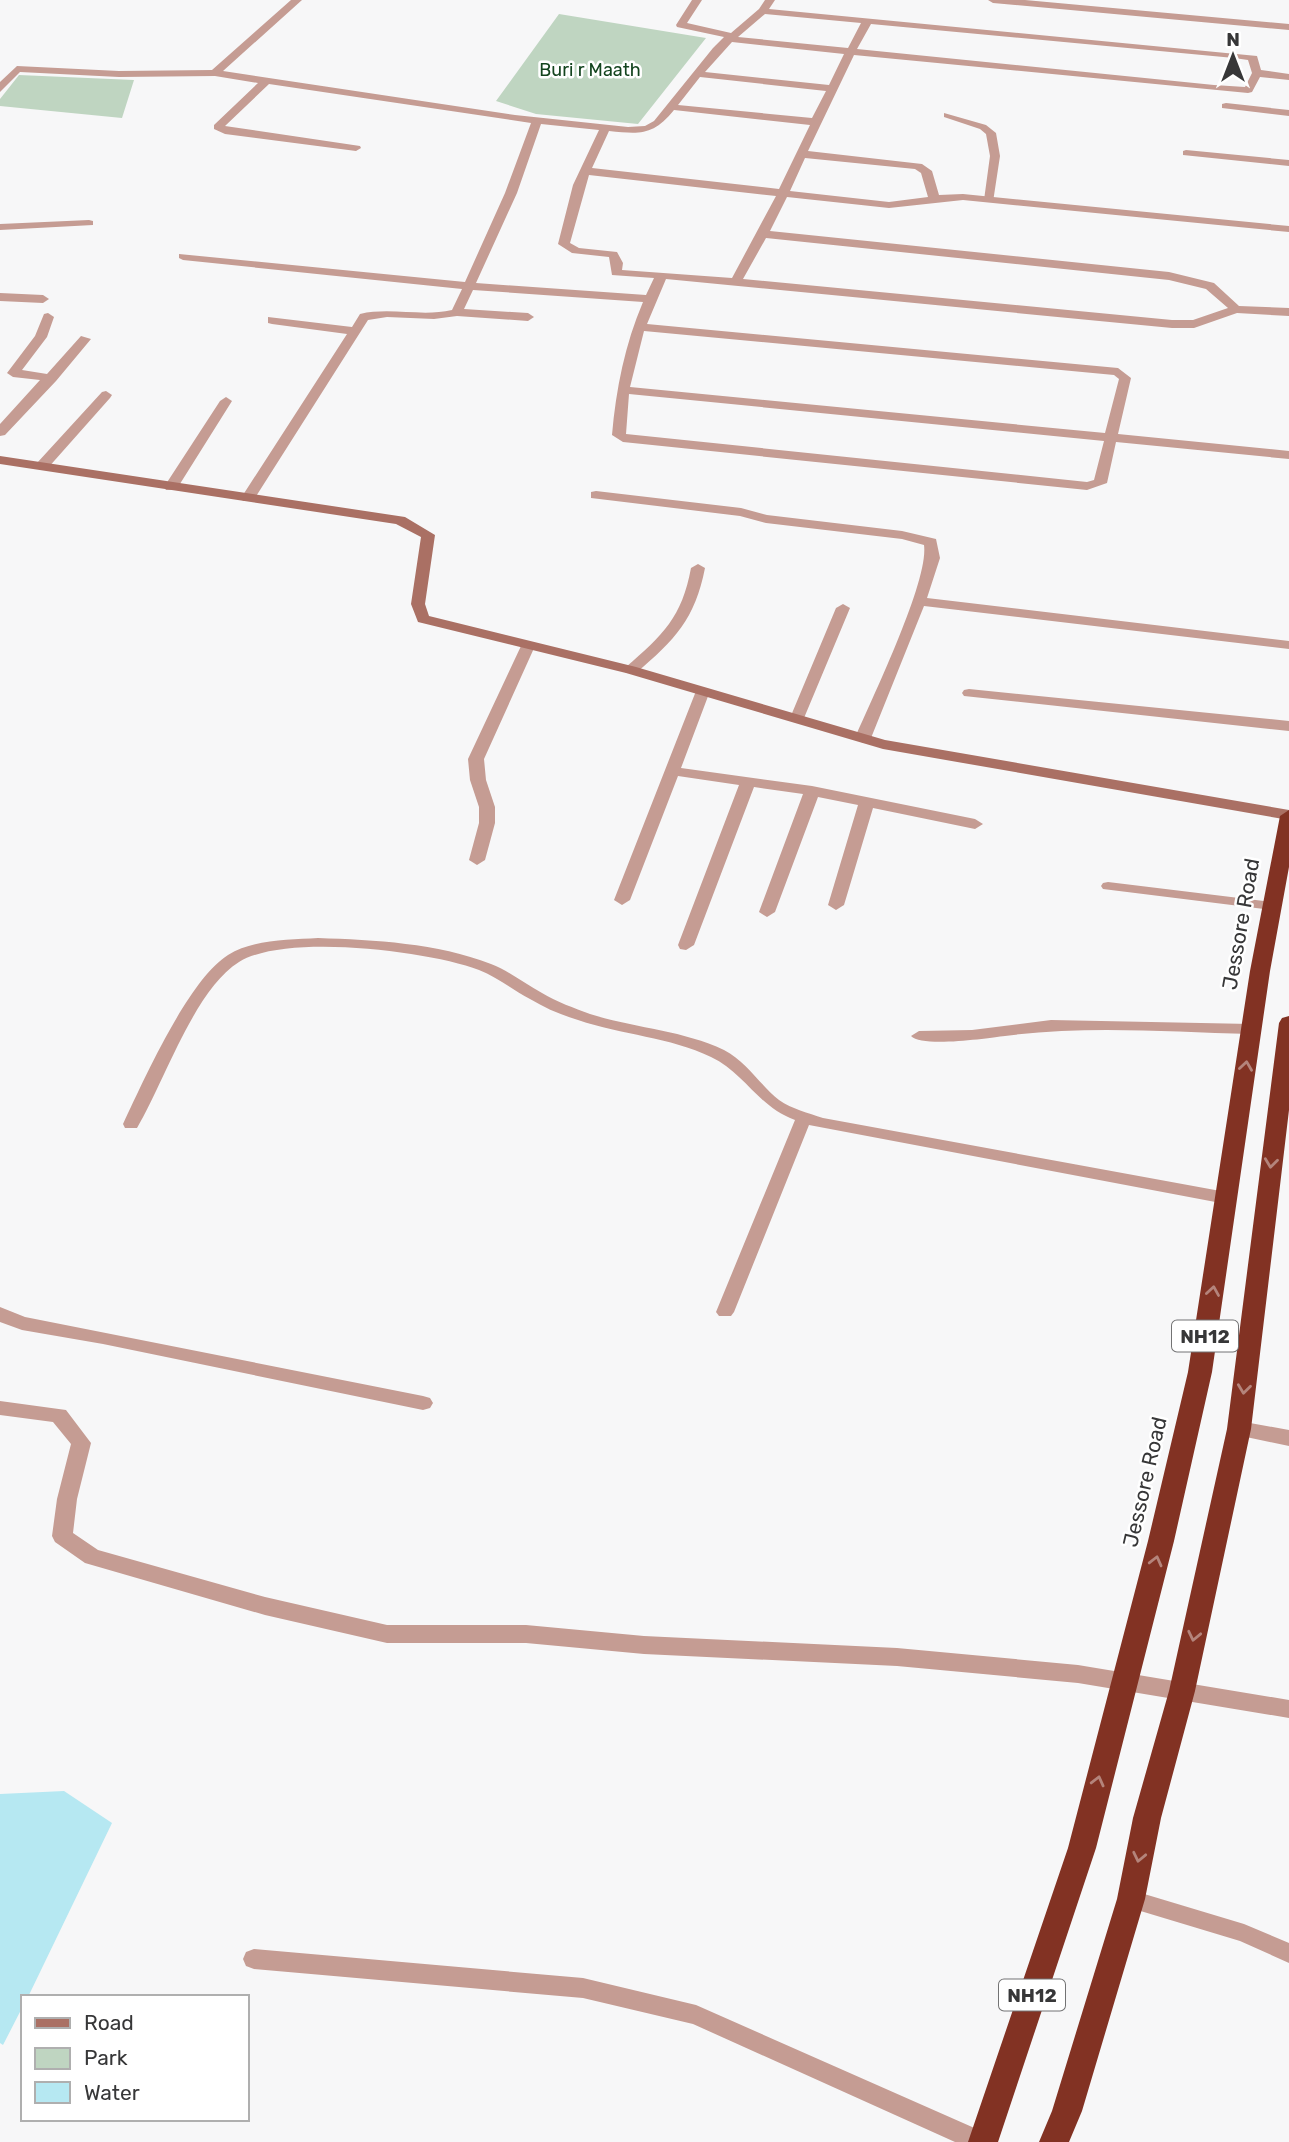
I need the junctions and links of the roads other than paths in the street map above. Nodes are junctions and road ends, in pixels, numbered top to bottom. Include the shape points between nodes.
1 (297, 0) edge
2 (697, 0) edge
3 (770, 0) edge
4 (993, 0) edge
5 (1102, 5) edge
6 (763, 10) junction
7 (867, 22) junction
8 (1289, 27) edge
9 (730, 38) junction
10 (850, 51) junction
11 (0, 67) edge
12 (17, 69) junction
13 (215, 73) junction
14 (1257, 73) junction
15 (698, 74) junction
16 (1289, 77) edge
17 (266, 81) junction
18 (830, 88) junction
19 (0, 89) edge
20 (1226, 106) dead end
21 (671, 107) junction
22 (1289, 113) edge
23 (947, 115) dead end
24 (537, 120) junction
25 (816, 122) junction
26 (605, 128) junction
27 (356, 148) dead end
28 (1185, 153) dead end
29 (803, 154) junction
30 (1289, 163) edge
31 (585, 171) junction
32 (784, 194) junction
33 (934, 199) junction
34 (989, 200) junction
35 (89, 223) dead end
36 (0, 227) edge
37 (1289, 229) edge
38 (765, 234) junction
39 (183, 256) dead end
40 (662, 275) junction
41 (736, 281) junction
42 (470, 286) junction
43 (0, 297) edge
44 (43, 299) dead end
45 (649, 299) junction
46 (1236, 309) junction
47 (457, 312) junction
48 (1289, 312) edge
49 (48, 317) dead end
50 (528, 317) dead end
51 (272, 320) dead end
52 (640, 327) junction
53 (355, 331) junction
54 (85, 339) dead end
55 (52, 377) junction
56 (624, 390) junction
57 (106, 396) dead end
58 (226, 401) dead end
59 (0, 432) edge
60 (1109, 438) junction
61 (1289, 455) edge
62 (0, 460) edge
63 (42, 466) junction
64 (170, 487) junction
65 (596, 495) dead end
66 (248, 498) junction
67 (698, 568) dead end
68 (919, 601) junction
69 (843, 608) dead end
70 (1289, 645) edge
71 (528, 646) junction
72 (631, 670) junction
73 (703, 691) junction
74 (969, 693) dead end
75 (797, 718) junction
76 (1289, 726) edge
77 (863, 738) junction
78 (671, 771) junction
79 (750, 780) junction
80 (812, 790) junction
81 (867, 802) junction
82 (1289, 816) edge
83 (975, 824) dead end
84 (477, 860) dead end
85 (1108, 886) dead end
86 (622, 900) dead end
87 (836, 905) dead end
88 (1272, 906) junction
89 (767, 912) dead end
90 (686, 945) dead end
91 (1289, 1023) edge
92 (1251, 1029) junction
93 (919, 1036) dead end
94 (1287, 1048) edge
95 (804, 1118) junction
96 (131, 1124) dead end
97 (1226, 1198) junction
98 (725, 1312) dead end
99 (0, 1314) edge
100 (423, 1403) dead end
101 (0, 1408) edge
102 (1239, 1429) junction
103 (1289, 1438) edge
104 (1125, 1683) junction
105 (1182, 1691) junction
106 (1289, 1709) edge
107 (1131, 1899) junction
108 (1289, 1953) edge
109 (254, 1959) dead end
110 (981, 2142) edge
111 (1054, 2142) edge

1 - 13 street
2 - 9 street via 681,25
3 - 6 street
4 - 5 street
5 - 8 street
6 - 7 street
6 - 9 street
7 - 10 street
7 - 14 street via 1234,55 1253,58
9 - 10 street
9 - 15 street
10 - 14 street via 1248,90
10 - 18 street
11 - 12 street
12 - 13 street
12 - 19 street
13 - 17 street
14 - 16 street
15 - 18 street
15 - 21 street
17 - 24 street
17 - 27 street via 218,127
18 - 25 street
20 - 22 street
21 - 25 street
21 - 26 street via 647,129
23 - 34 lane via 991,133 995,156
24 - 26 street
24 - 42 street
25 - 29 street
26 - 31 street
28 - 30 lane
29 - 32 street
29 - 33 street via 918,166 926,171
31 - 32 street
31 - 40 street via 564,244 576,251 613,254 616,272
32 - 33 street via 889,205
32 - 38 street
33 - 34 street
34 - 37 street
35 - 36 street
38 - 41 street
38 - 46 street via 1169,276 1210,286
39 - 42 street
40 - 41 street
40 - 45 street
41 - 46 street via 1172,324 1194,324
42 - 45 street
42 - 47 street
43 - 44 street
45 - 52 street
46 - 48 street
47 - 50 street
47 - 53 street via 433,317 364,317
49 - 55 street via 41,337 13,373
51 - 53 street
52 - 56 street
52 - 60 street via 1118,372 1125,378
53 - 66 street
54 - 55 street
55 - 59 street
56 - 60 street
56 - 60 street via 618,435 622,438 755,454 1092,486 1100,483
57 - 63 street
58 - 64 street
60 - 61 street
62 - 63 street
63 - 64 street
64 - 66 street
65 - 68 street via 920,538 931,542 934,549
66 - 71 street via 400,520 428,535 418,604 423,619
67 - 72 street via 684,618
68 - 70 street
68 - 77 street
69 - 75 street
71 - 72 street
71 - 84 street via 476,759 487,807
72 - 73 street
73 - 75 street
73 - 78 street
74 - 76 street
75 - 77 street
77 - 82 street
78 - 79 street
78 - 86 street
79 - 80 street
79 - 90 street
80 - 81 street
80 - 89 street
81 - 83 street
81 - 87 street
82 - 88 highway, Jessore Road / NH12
85 - 88 lane
88 - 92 highway, Jessore Road / NH12
91 - 94 highway, NH12
92 - 93 lane via 1052,1025
97 -> 92 highway, Jessore Road / NH12
94 -> 102 highway, NH12
95 - 96 lane via 775,1104 738,1067 701,1045 569,1012 460,959 389,946 296,944 258,948 234,959 212,979 176,1035
95 - 97 lane
95 - 98 lane
104 -> 97 highway, Jessore Road / NH12 via 1200,1372
99 - 100 street via 22,1323
101 - 104 street via 59,1415 81,1443 62,1536 92,1557 265,1606 387,1634 526,1634 644,1645 897,1657 1078,1674
102 - 103 street
102 -> 105 highway, NH12
104 - 105 street
110 -> 104 highway, Jessore Road / NH12 via 1082,1848
105 - 106 street
105 -> 107 highway, NH12 via 1147,1818
107 - 108 lane via 1244,1933
107 - 111 highway, NH12
109 - 110 lane via 583,1988 696,2015

